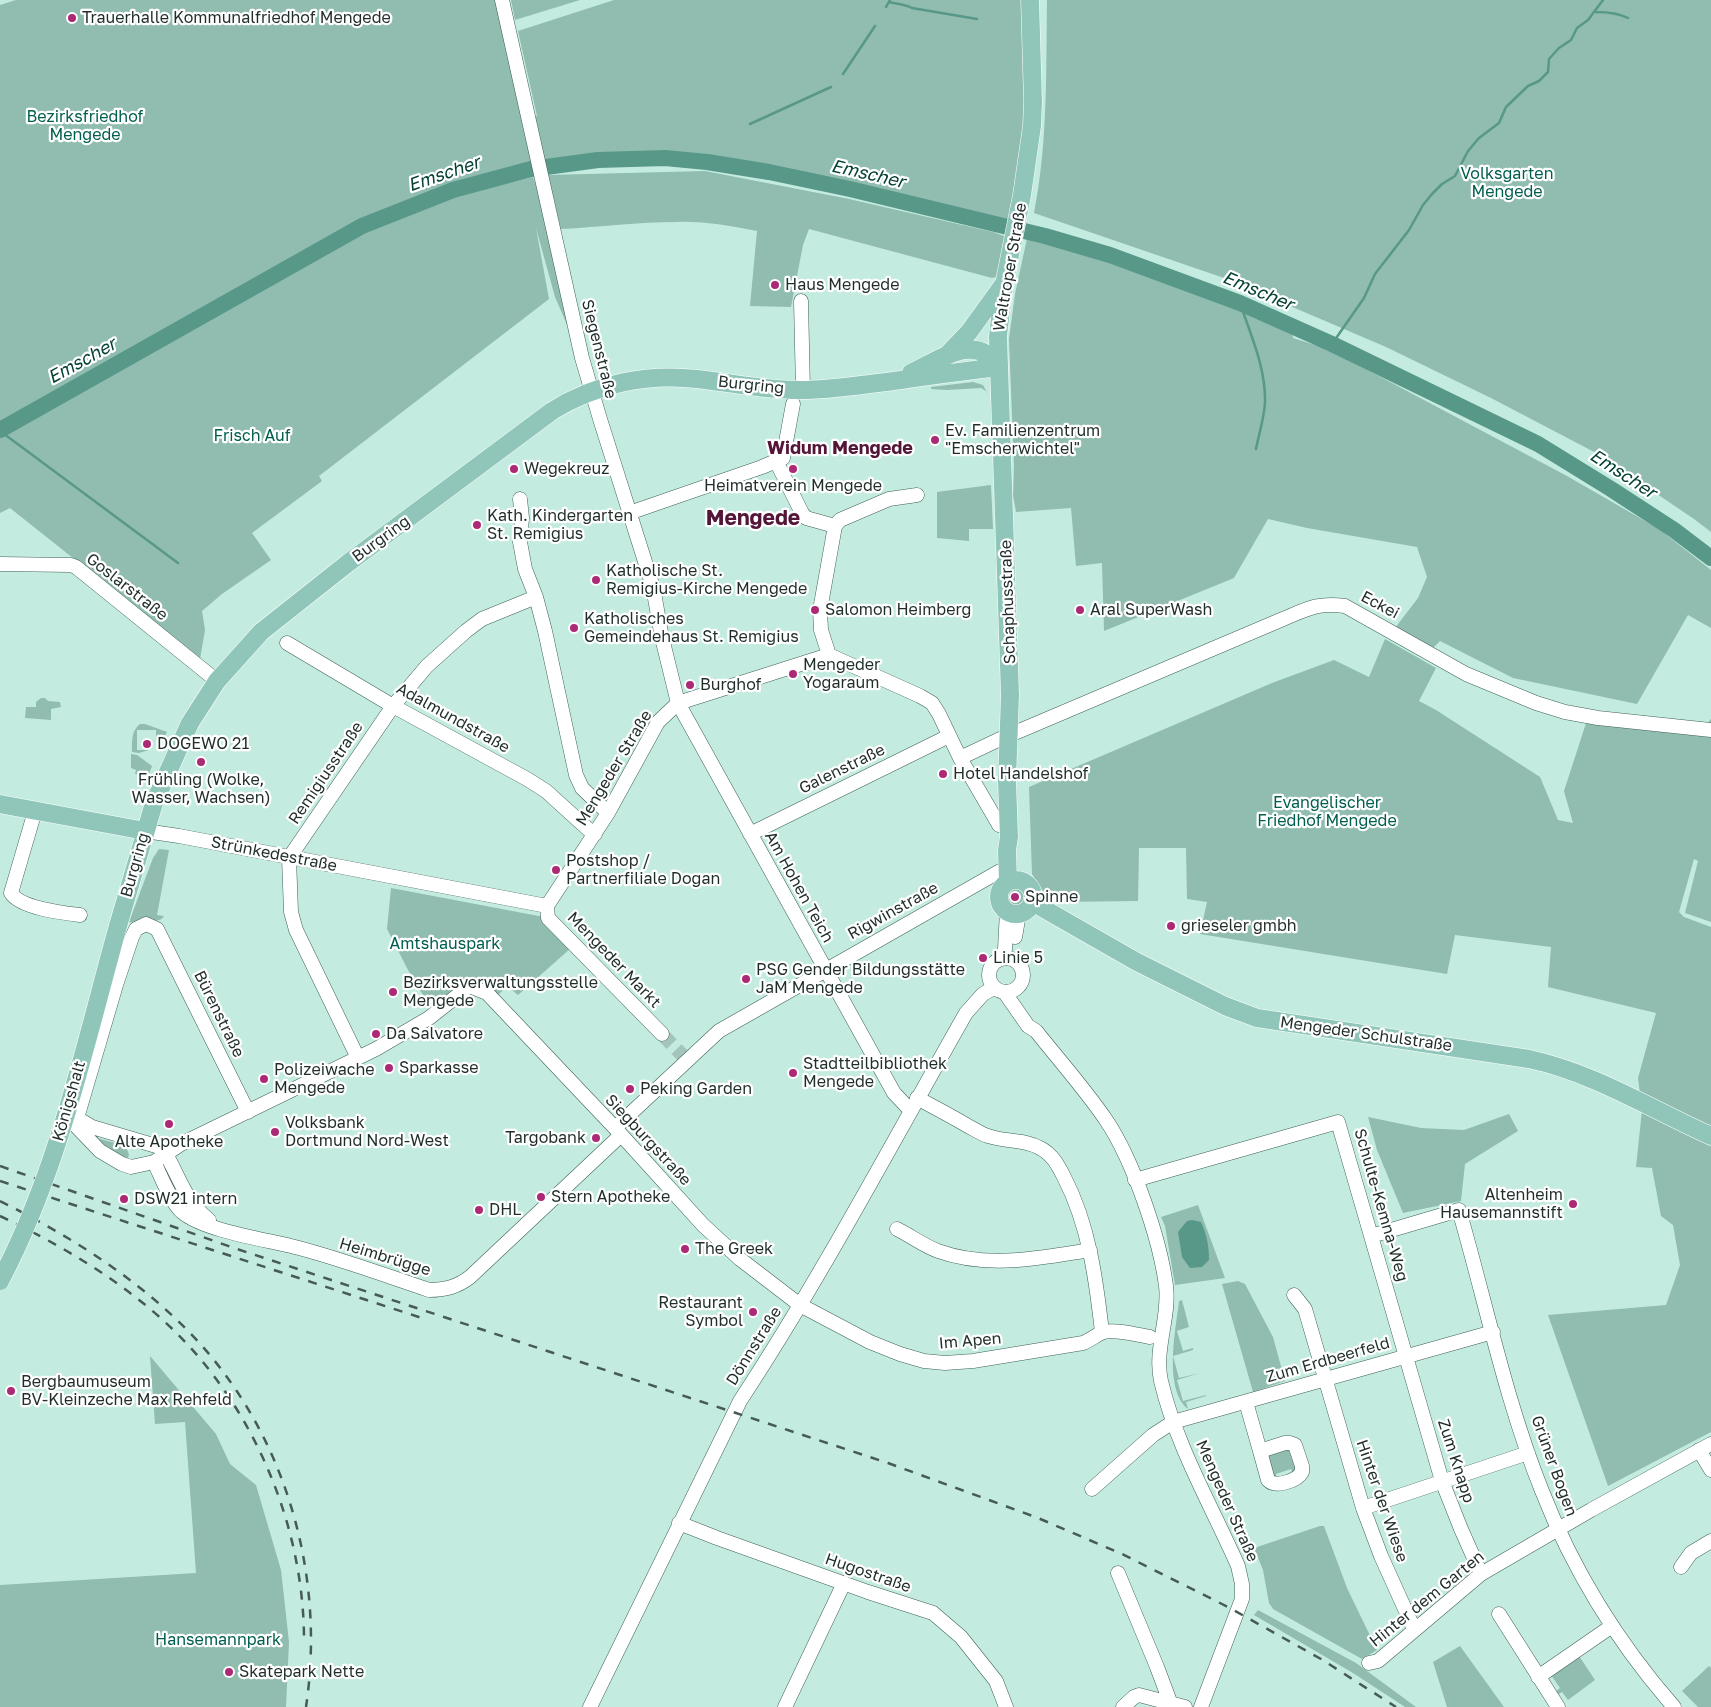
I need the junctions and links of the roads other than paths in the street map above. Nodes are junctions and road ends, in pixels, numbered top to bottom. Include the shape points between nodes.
1 (502, 0) edge
2 (1030, 0) edge
3 (1004, 284) junction
4 (801, 301) dead end
5 (946, 356) junction
6 (998, 368) junction
7 (897, 380) junction
8 (592, 390) junction
9 (798, 397) junction
10 (780, 460) junction
11 (917, 495) dead end
12 (520, 499) dead end
13 (629, 513) junction
14 (836, 526) junction
15 (0, 564) edge
16 (536, 597) junction
17 (287, 642) dead end
18 (829, 655) junction
19 (217, 681) junction
20 (678, 703) junction
21 (393, 706) junction
22 (1711, 730) edge
23 (1009, 735) junction
24 (949, 736) junction
25 (960, 758) junction
26 (0, 804) edge
27 (35, 811) junction
28 (608, 813) junction
29 (145, 831) junction
30 (1004, 831) junction
31 (595, 834) junction
32 (750, 834) junction
33 (289, 858) junction
34 (1009, 878) junction
35 (547, 906) junction
36 (1019, 909) junction
37 (80, 915) dead end
38 (120, 921) joint
39 (1007, 960) junction
40 (826, 970) junction
41 (1001, 986) junction
42 (662, 1034) tunnel mouth
43 (358, 1058) junction
44 (918, 1098) junction
45 (911, 1111) junction
46 (248, 1112) junction
47 (89, 1131) junction
48 (618, 1131) junction
49 (1711, 1136) edge
50 (165, 1151) junction
51 (154, 1162) junction
52 (1135, 1180) junction
53 (897, 1229) dead end
54 (233, 1233) junction
55 (1372, 1236) junction
56 (1090, 1250) junction
57 (0, 1280) edge
58 (1294, 1295) dead end
59 (800, 1305) junction
60 (1102, 1332) junction
61 (1493, 1332) junction
62 (1150, 1337) dead end
63 (1406, 1357) junction
64 (1324, 1380) junction
65 (1246, 1402) junction
66 (1173, 1422) junction
67 (1705, 1447) edge
68 (1260, 1451) dead end
69 (1528, 1453) junction
70 (1711, 1470) edge
71 (1442, 1481) junction
72 (1092, 1489) dead end
73 (1363, 1508) junction
74 (679, 1523) junction
75 (1558, 1529) junction
76 (1711, 1541) edge
77 (1681, 1567) dead end
78 (1118, 1573) dead end
79 (1481, 1574) junction
80 (844, 1583) junction
81 (1499, 1614) dead end
82 (1612, 1626) junction
83 (1414, 1629) junction
84 (1369, 1663) dead end
85 (1538, 1677) junction
86 (1171, 1705) edge
87 (590, 1707) edge
88 (785, 1707) edge
89 (1006, 1707) edge
90 (1123, 1707) edge
91 (1185, 1707) edge
92 (1201, 1707) edge
93 (1558, 1707) edge
94 (1674, 1707) edge

1 - 8 street, Siegenstraße via 582,358
2 - 3 main road, Waltroper Straße via 1032,126 1021,203
3 - 5 main road via 969,332
3 - 6 main road, Waltroper Straße
4 - 9 street
5 - 6 main road via 963,350 977,350 990,356
5 - 7 main road
6 - 7 main road
6 - 23 main road, Schaphusstraße via 1008,578
7 - 9 main road
8 - 9 main road, Burgring via 667,377
8 - 13 street, Siegenstraße
8 - 19 main road, Burgring via 552,411 348,563 261,632
9 - 10 street
10 - 13 street
10 - 14 street via 806,518
11 - 14 street via 889,499 840,520
12 - 16 street via 520,542 525,569
13 - 20 street, Siegenstraße via 657,602
14 - 18 street via 820,610 821,630
15 - 19 street, Goslarstraße via 76,567
16 - 21 street, Remigiusstraße via 482,619 466,631 427,666
16 - 28 street via 576,775 582,788
17 - 21 street, Adalmundstraße
18 - 20 street, Mengeder Straße
18 - 24 street via 932,703
19 - 29 main road, Burgring via 190,724
20 - 28 street, Mengeder Straße via 658,722
20 - 32 street, Am Hohen Teich
21 - 31 street, Adalmundstraße via 546,791
21 - 33 street, Remigiusstraße
22 - 23 street, Eckei via 1598,718 1536,703 1466,674 1345,606 1324,605 1313,606
23 - 25 street
23 - 30 main road, Schaphusstraße
24 - 25 street
24 - 32 street, Galenstraße
25 - 30 street
26 - 27 main road, Strünkedestraße
27 - 29 main road, Strünkedestraße
27 - 37 street via 11,893 18,901
28 - 31 street, Mengeder Straße
29 - 33 street, Strünkedestraße
29 - 38 main road, Burgring
30 - 34 main road, Schaphusstraße
31 - 35 street, Mengeder Straße
32 - 40 street, Am Hohen Teich
33 - 35 street, Strünkedestraße
33 - 43 street via 291,912 296,930
34 - 36 main road via 998,897 1002,907
34 - 36 main road via 1023,881 1033,897
34 - 40 street, Rigwinstraße
35 - 42 street, Mengeder Markt via 548,918
36 - 39 street via 1005,949
36 - 49 main road, Mengeder Schulstraße via 1241,1013 1551,1064
38 - 57 main road, Königshalt, bridge via 47,1175 26,1229
39 - 41 street, Dönnstraße via 993,964
39 - 41 street via 1017,963 1022,971 1022,980
40 - 45 street, Am Hohen Teich via 894,1093
40 - 48 street, Rigwinstraße via 718,1031
41 - 44 street, Dönnstraße via 970,998 966,1013
41 - 52 street, Mengeder Straße via 1034,1023 1036,1031 1107,1121
43 - 46 street
43 - 48 street, Siegburgstraße via 425,1020 462,990 472,987 488,994
44 - 45 street, Dönnstraße
44 - 56 street via 987,1136 1027,1143 1048,1153 1068,1186
45 - 59 street, Dönnstraße
46 - 47 street, Bürenstraße via 159,932 146,924 136,929 132,937 77,1118
46 - 50 street
47 - 50 street
47 - 51 street via 100,1150 113,1160 131,1167
48 - 54 street, Heimbrügge via 470,1277 450,1289 429,1290 292,1246
48 - 59 street, Siegburgstraße via 713,1235
50 - 51 street
50 - 54 street, Heimbrügge via 188,1198 212,1222
51 - 54 street, Heimbrügge via 182,1212 202,1223
52 - 55 street, Schulte-Kemna-Weg via 1338,1122
52 - 66 street, Mengeder Straße via 1153,1228 1166,1288 1160,1366
53 - 56 street via 936,1250 973,1260 1024,1260
55 - 61 street, Grüner Bogen via 1459,1210
55 - 63 street, Schulte-Kemna-Weg
56 - 60 street
58 - 64 street, Hinter der Wiese via 1305,1309
59 - 60 street, Im Apen via 870,1342 924,1361 945,1363 1083,1343
59 - 74 street, Dönnstraße via 740,1401
60 - 62 street
61 - 63 street, Zum Erdbeerfeld
61 - 69 street, Grüner Bogen
63 - 64 street, Zum Erdbeerfeld
63 - 71 street, Zum Knapp
64 - 65 street, Zum Erdbeerfeld
64 - 73 street, Hinter der Wiese
65 - 66 street, Zum Erdbeerfeld
65 - 68 street
66 - 72 street via 1153,1435
66 - 92 street, Mengeder Straße via 1238,1566 1242,1584 1242,1599
67 - 70 street
67 - 75 street, Hinter dem Garten
69 - 71 street
69 - 75 street, Grüner Bogen
71 - 73 street
71 - 79 street, Zum Knapp
73 - 83 street, Hinter der Wiese via 1380,1556
74 - 80 street, Hugostraße
74 - 87 street, Dönnstraße
75 - 79 street, Hinter dem Garten
75 - 82 street, Grüner Bogen
76 - 77 street via 1692,1554
78 - 86 street
79 - 83 street, Hinter dem Garten
80 - 88 street
80 - 89 street, Hugostraße via 933,1613 961,1637 996,1681
81 - 85 street
82 - 85 street
82 - 94 street, Grüner Bogen
83 - 84 street, Hinter dem Garten via 1378,1661
85 - 93 street
86 - 90 street via 1139,1695
86 - 91 street

